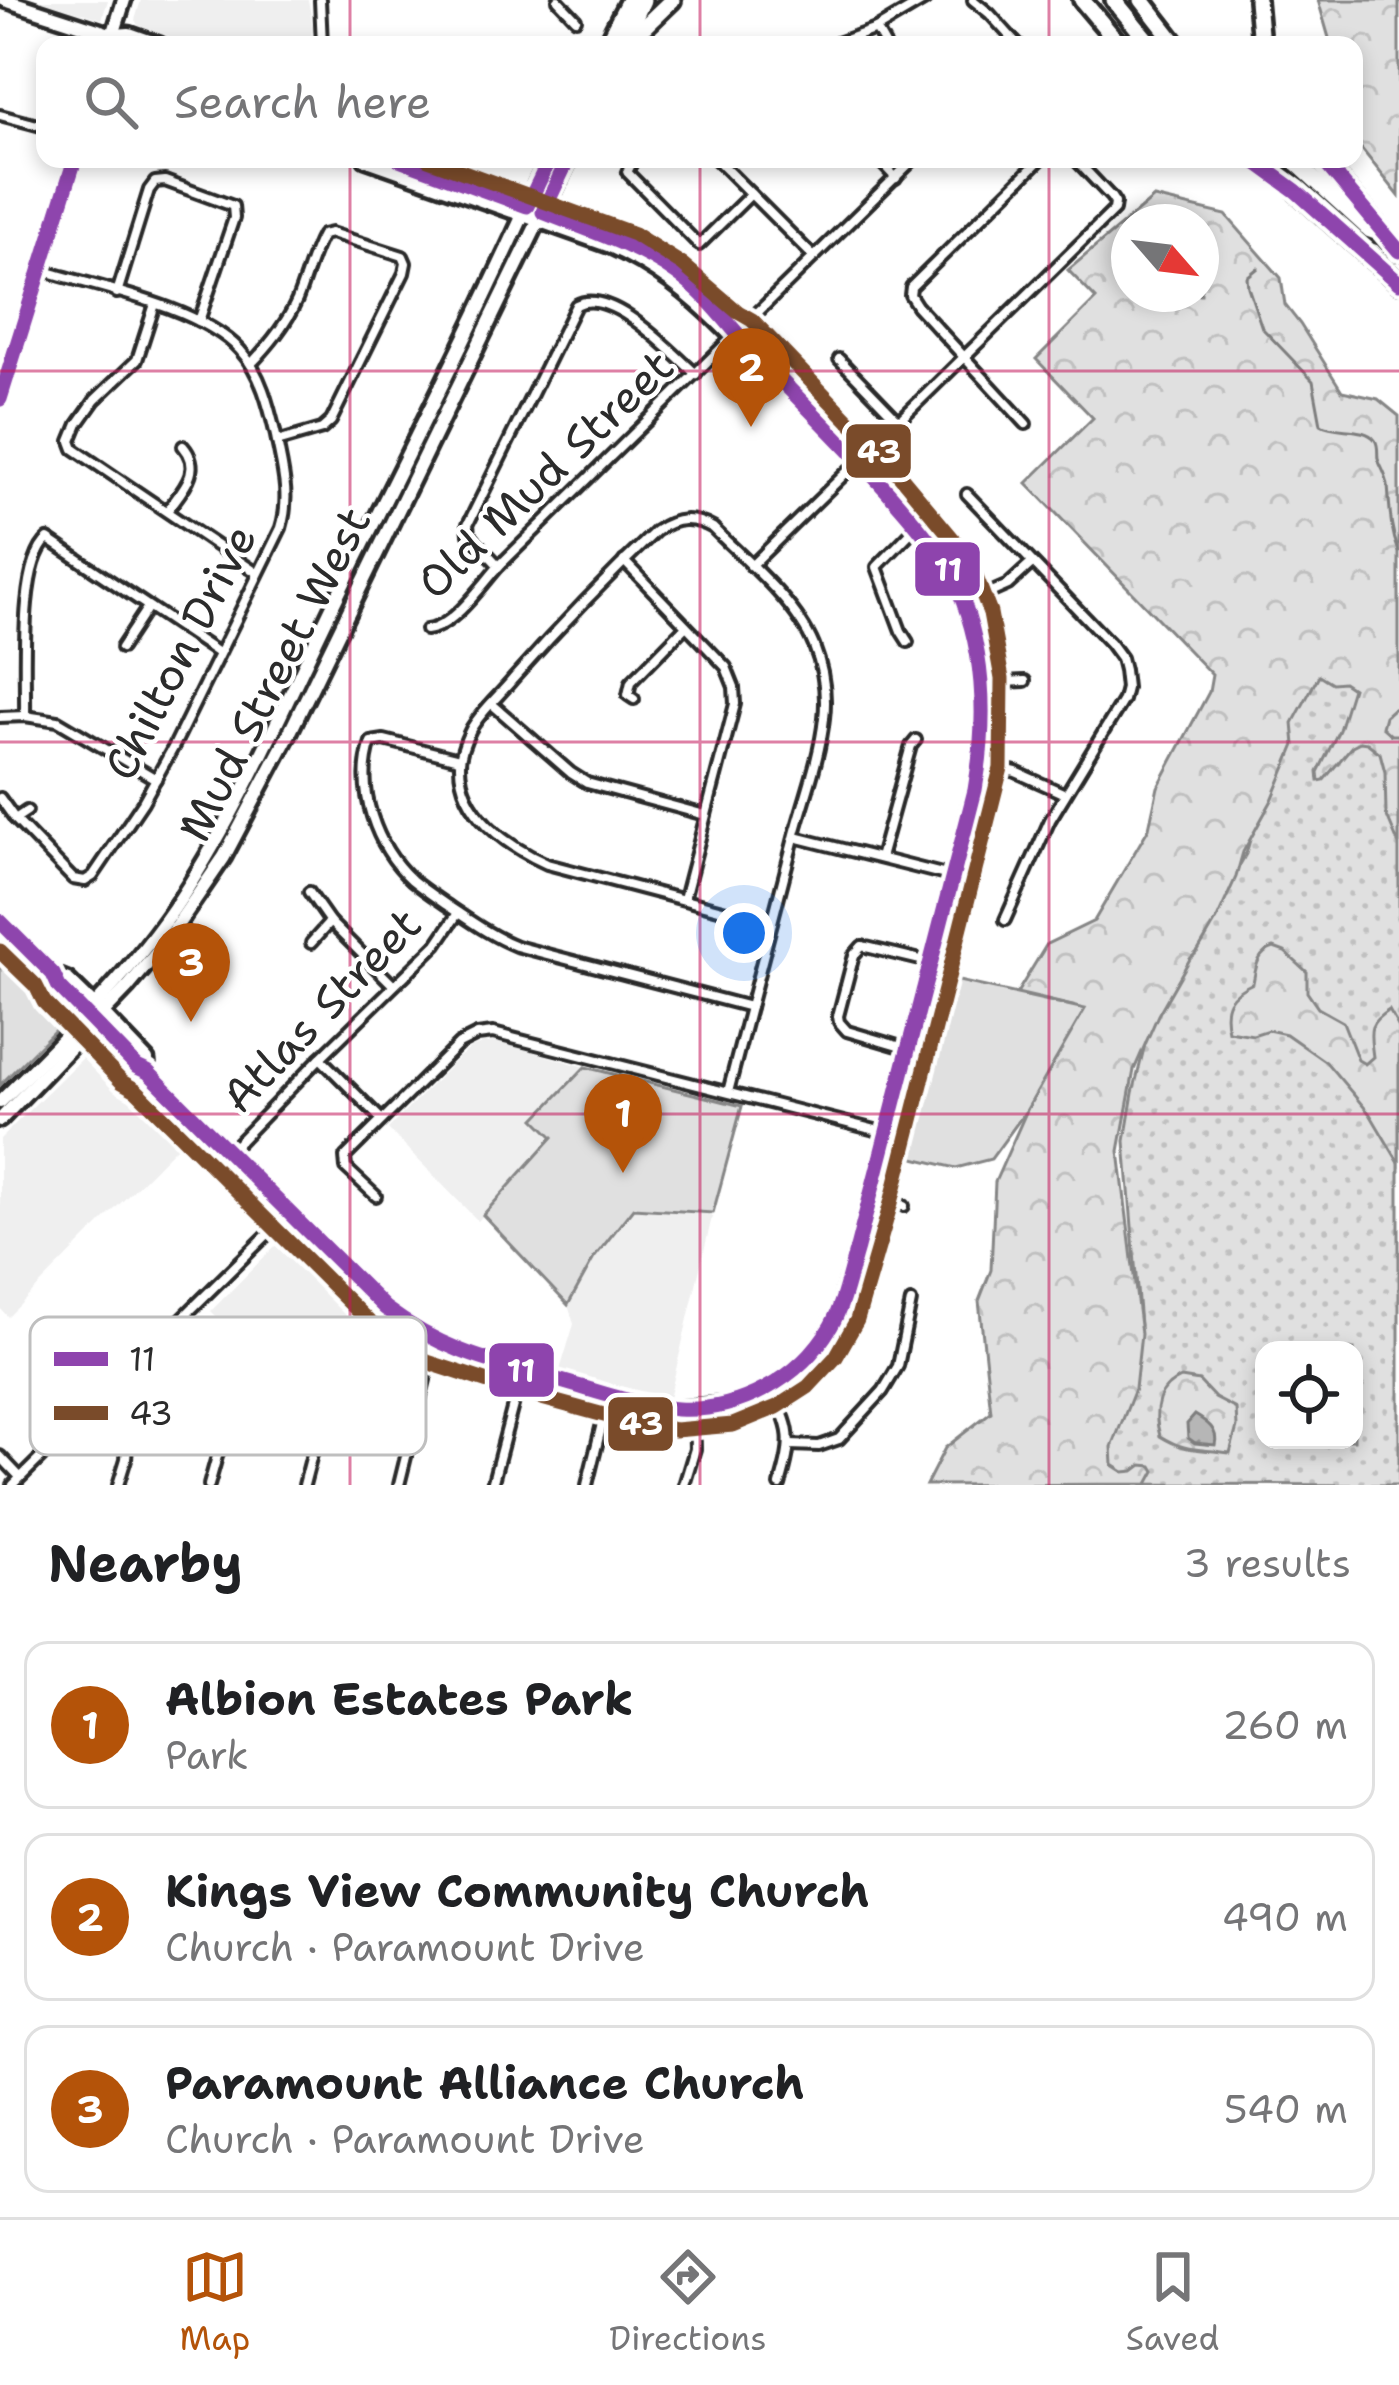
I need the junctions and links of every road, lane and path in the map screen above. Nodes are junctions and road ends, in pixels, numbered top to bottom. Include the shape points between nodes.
1 (5, 0) edge
2 (124, 0) edge
3 (320, 0) edge
4 (558, 0) edge
5 (629, 0) edge
6 (643, 0) edge
7 (672, 0) edge
8 (925, 0) edge
9 (973, 0) edge
10 (1082, 0) edge
11 (1092, 0) edge
12 (1114, 0) edge
13 (1142, 0) edge
14 (1256, 0) edge
15 (576, 19) dead end
16 (876, 28) junction
17 (101, 36) edge
18 (113, 36) edge
19 (322, 36) edge
20 (611, 36) edge
21 (626, 36) edge
22 (639, 36) edge
23 (855, 36) edge
24 (880, 36) edge
25 (1010, 36) edge
26 (1113, 36) edge
27 (1115, 36) edge
28 (1144, 36) edge
29 (1170, 36) edge
30 (1260, 36) edge
31 (0, 116) edge
32 (36, 125) edge
33 (72, 168) edge
34 (392, 168) edge
35 (421, 168) edge
36 (559, 168) edge
37 (630, 168) edge
38 (725, 168) edge
39 (887, 168) edge
40 (905, 168) edge
41 (1032, 168) edge
42 (1085, 168) edge
43 (1264, 168) edge
44 (1273, 168) edge
45 (1302, 168) edge
46 (1330, 168) edge
47 (896, 178) junction
48 (1295, 191) junction
49 (751, 194) junction
50 (533, 214) junction
51 (1384, 235) junction
52 (1399, 250) edge
53 (814, 257) junction
54 (41, 270) junction
55 (1399, 283) edge
56 (117, 292) junction
57 (155, 304) junction
58 (199, 321) junction
59 (737, 335) junction
60 (965, 356) junction
61 (839, 358) dead end
62 (251, 364) junction
63 (696, 374) junction
64 (0, 399) edge
65 (899, 421) junction
66 (1026, 424) dead end
67 (277, 442) junction
68 (183, 446) dead end
69 (860, 461) junction
70 (967, 494) dead end
71 (166, 511) junction
72 (916, 527) junction
73 (624, 561) junction
74 (1032, 563) junction
75 (499, 566) junction
76 (751, 566) junction
77 (257, 573) junction
78 (965, 604) junction
79 (148, 607) junction
80 (686, 626) junction
81 (425, 630) dead end
82 (908, 642) dead end
83 (121, 648) dead end
84 (218, 652) junction
85 (1025, 681) dead end
86 (981, 683) junction
87 (634, 699) dead end
88 (492, 704) junction
89 (25, 716) junction
90 (0, 717) edge
91 (916, 740) dead end
92 (459, 759) junction
93 (981, 763) junction
94 (156, 779) junction
95 (1065, 794) junction
96 (0, 798) edge
97 (27, 811) dead end
98 (706, 815) junction
99 (15, 819) junction
100 (795, 837) junction
101 (880, 858) junction
102 (954, 877) junction
103 (309, 892) dead end
104 (684, 899) junction
105 (458, 913) junction
106 (1005, 920) dead end
107 (0, 921) edge
108 (330, 922) junction
109 (772, 923) junction
110 (311, 943) dead end
111 (931, 963) junction
112 (393, 985) junction
113 (750, 1007) junction
114 (94, 1014) junction
115 (908, 1049) junction
116 (320, 1058) junction
117 (728, 1092) junction
118 (0, 1102) edge
119 (0, 1120) edge
120 (382, 1120) junction
121 (887, 1133) junction
122 (230, 1152) junction
123 (376, 1196) dead end
124 (871, 1197) junction
125 (904, 1206) dead end
126 (289, 1213) junction
127 (911, 1302) dead end
128 (183, 1317) edge
129 (398, 1317) edge
130 (426, 1336) edge
131 (434, 1342) junction
132 (522, 1372) junction
133 (426, 1376) edge
134 (770, 1388) junction
135 (609, 1395) junction
136 (694, 1409) junction
137 (790, 1445) junction
138 (43, 1455) edge
139 (126, 1455) edge
140 (217, 1455) edge
141 (312, 1455) edge
142 (407, 1455) edge
143 (0, 1456) edge
144 (20, 1477) junction
145 (13, 1485) edge
146 (118, 1485) edge
147 (209, 1485) edge
148 (304, 1485) edge
149 (399, 1485) edge
150 (492, 1485) edge
151 (587, 1485) edge
152 (684, 1485) edge
153 (780, 1485) edge

1 - 17 street
2 - 18 street
3 - 19 street
4 - 15 street
5 - 20 highway
6 - 21 highway
7 - 22 highway
8 - 16 street
9 - 25 street
10 - 26 highway
11 - 27 highway
12 - 28 highway
13 - 29 highway
14 - 30 highway
16 - 23 street
16 - 24 street
31 - 32 street
33 - 54 street
34 - 50 street
35 - 50 street
36 - 50 highway
37 - 49 street via 699,245
38 - 49 street
39 - 47 street
40 - 47 street, Old Mud Street
41 - 60 street via 911,287 916,306
42 - 60 street via 1114,210
43 - 48 highway
44 - 48 highway
45 - 51 highway
46 - 51 highway
47 - 53 street, Old Mud Street
48 - 55 highway
49 - 53 street
50 - 59 street via 638,248 699,290
50 - 114 street, Mud Street West via 245,820 165,944
51 - 52 highway
53 - 59 street, Old Mud Street
54 - 56 street, Chilton Drive
54 - 64 street
56 - 57 street, Chilton Drive
56 - 58 street via 155,182 224,200 234,218
57 - 58 street, Chilton Drive
57 - 71 street via 136,360 94,400 70,441
58 - 62 street, Chilton Drive
59 - 63 street, Old Mud Street
59 - 69 street
60 - 65 street
60 - 66 street
61 - 65 street
62 - 67 street, Chilton Drive
62 - 67 street via 297,301 322,235 403,256 404,273 331,421
63 - 75 street, Old Mud Street
63 - 75 street via 619,311 596,301 576,305 468,524
65 - 69 street
67 - 77 street, Chilton Drive via 287,503
68 - 71 street via 191,478
69 - 72 street
69 - 76 street
70 - 74 street
71 - 77 street
72 - 78 street
72 - 82 street via 877,567
73 - 76 street via 666,524 688,519 713,528
73 - 80 street
73 - 88 street
74 - 78 street via 1008,585
74 - 95 street via 1110,643 1125,676 1123,700
75 - 81 street, Old Mud Street via 449,621
76 - 100 street via 804,625 824,682 823,726
77 - 84 street, Chilton Drive
78 - 86 street
79 - 83 street
79 - 84 street
79 - 89 street via 57,543 42,544 28,583
80 - 87 street via 631,682
80 - 98 street via 726,667 735,691
84 - 94 street, Chilton Drive
85 - 86 street
86 - 93 street
88 - 92 street
88 - 98 street via 586,783
89 - 90 street
89 - 94 street via 58,721
91 - 101 street
92 - 104 street via 474,811 533,858
92 - 105 street via 371,742 365,782 393,860
93 - 95 street
93 - 102 street
94 - 99 street, Chilton Drive via 86,881 73,879
95 - 106 street
96 - 99 street, Chilton Drive
97 - 99 street
98 - 104 street
100 - 101 street
100 - 109 street
101 - 102 street
102 - 111 street
103 - 108 street
104 - 109 street
105 - 112 street, Atlas Street
105 - 113 street via 516,946
107 - 114 street
108 - 110 street
108 - 112 street
109 - 113 street
111 - 115 street
111 - 115 street via 871,946 854,955 838,1022
112 - 116 street, Atlas Street
113 - 117 street
114 - 118 street, Mud Street West
114 - 119 street, Mud Street West
114 - 122 street via 137,1067
115 - 121 street
116 - 120 street
116 - 122 street, Atlas Street
117 - 120 street via 493,1033 459,1044
117 - 121 street
120 - 123 street via 343,1162
121 - 124 street
122 - 126 street
124 - 125 street
124 - 134 street via 829,1330
126 - 128 street
126 - 129 street
127 - 137 street via 898,1366 883,1391 839,1438
130 - 131 street
131 - 132 street
131 - 133 street
132 - 135 street
132 - 150 street
134 - 136 street
134 - 137 street
135 - 136 street
135 - 151 street
136 - 152 street via 695,1449
137 - 153 street
138 - 144 street
139 - 146 street
140 - 147 street
141 - 148 street
142 - 149 street
143 - 144 street
144 - 145 street

